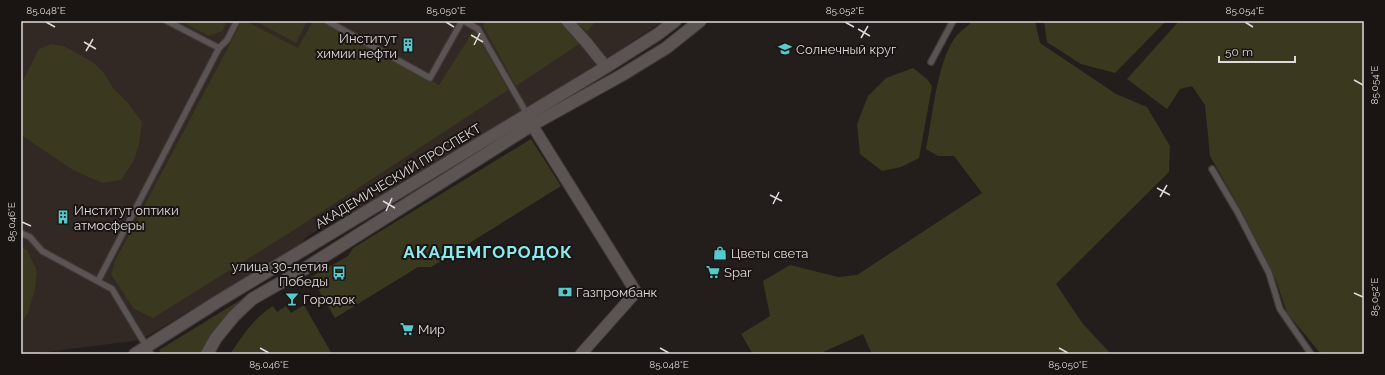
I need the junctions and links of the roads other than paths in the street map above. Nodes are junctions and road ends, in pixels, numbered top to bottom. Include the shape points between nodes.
1 (167, 21) edge
2 (237, 21) edge
3 (327, 21) edge
4 (463, 21) edge
5 (567, 21) edge
6 (675, 21) edge
7 (700, 21) edge
8 (954, 21) edge
9 (219, 48) junction
10 (931, 62) dead end
11 (606, 67) junction
12 (527, 114) junction
13 (532, 125) junction
14 (1212, 169) dead end
15 (21, 233) edge
16 (98, 281) junction
17 (149, 350) edge
18 (135, 354) edge
19 (207, 354) edge
20 (581, 354) edge
21 (1311, 354) edge

1 - 9 lane
2 - 9 lane via 227,40
3 - 4 lane via 430,78
4 - 12 lane via 478,29
5 - 11 street
6 - 11 main road, АКАДЕМИЧЕСКИЙ ПРОСПЕКТ
7 - 13 main road, АКАДЕМИЧЕСКИЙ ПРОСПЕКТ via 666,48
8 - 10 lane
9 - 16 lane
11 - 12 main road, АКАДЕМИЧЕСКИЙ ПРОСПЕКТ
12 - 13 main road
12 - 17 main road, АКАДЕМИЧЕСКИЙ ПРОСПЕКТ
13 - 19 main road, АКАДЕМИЧЕСКИЙ ПРОСПЕКТ via 301,271 252,299 216,338
13 - 20 street via 636,292
14 - 21 lane via 1238,212 1269,273 1280,309
15 - 16 lane via 30,237 42,251
16 - 17 lane via 112,289
17 - 18 main road, АКАДЕМИЧЕСКИЙ ПРОСПЕКТ

